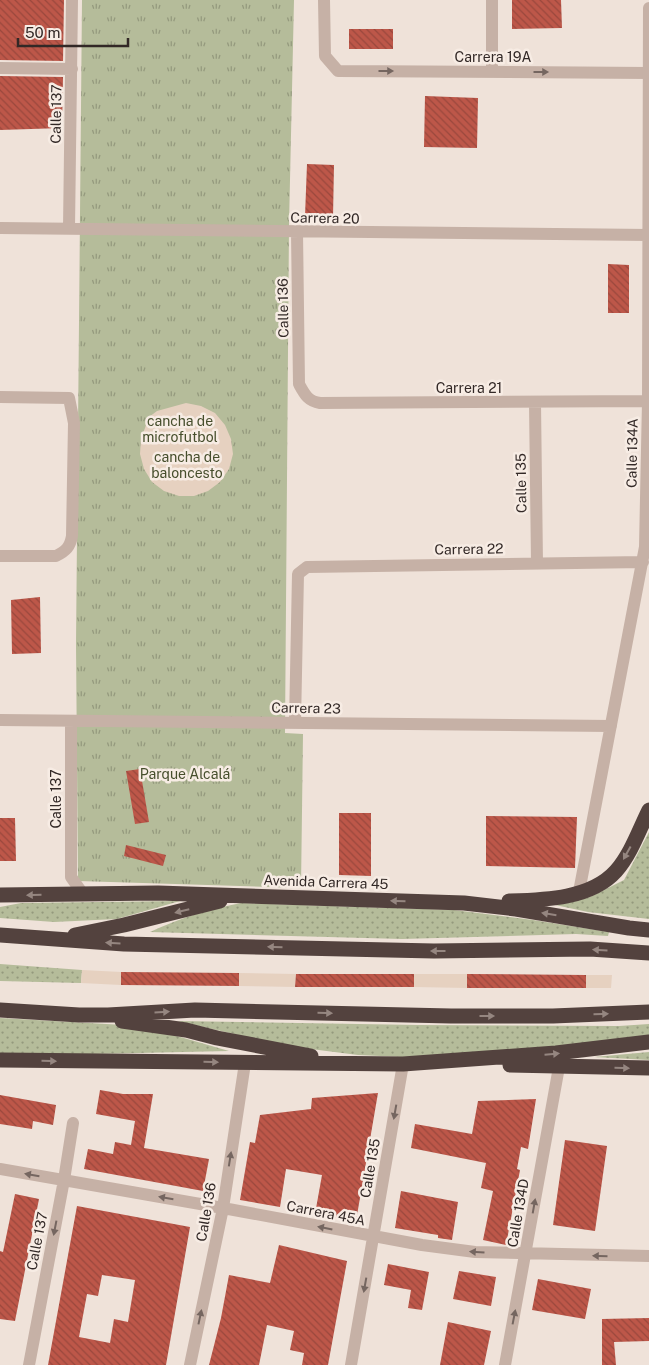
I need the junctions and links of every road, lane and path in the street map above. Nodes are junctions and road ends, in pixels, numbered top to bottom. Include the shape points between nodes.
1 (72, 0) edge
2 (324, 0) edge
3 (492, 0) edge
4 (649, 8) edge
5 (0, 68) edge
6 (72, 68) junction
7 (492, 72) junction
8 (649, 72) edge
9 (0, 228) edge
10 (69, 228) junction
11 (297, 232) junction
12 (648, 236) edge
13 (299, 384) joint
14 (0, 396) edge
15 (648, 401) edge
16 (535, 402) junction
17 (0, 556) edge
18 (643, 562) junction
19 (537, 563) junction
20 (0, 720) edge
21 (71, 721) junction
22 (295, 723) junction
23 (611, 726) junction
24 (649, 810) edge
25 (72, 877) junction
26 (579, 892) junction
27 (83, 894) junction
28 (0, 895) edge
29 (60, 895) junction
30 (246, 896) junction
31 (464, 903) junction
32 (649, 930) edge
33 (0, 935) edge
34 (52, 940) junction
35 (649, 953) edge
36 (0, 1010) edge
37 (649, 1012) edge
38 (79, 1015) junction
39 (649, 1042) edge
40 (0, 1060) edge
41 (245, 1062) junction
42 (434, 1063) junction
43 (363, 1064) junction
44 (404, 1064) junction
45 (559, 1067) junction
46 (649, 1068) edge
47 (73, 1123) dead end
48 (0, 1169) edge
49 (64, 1180) junction
50 (223, 1208) junction
51 (373, 1237) junction
52 (526, 1254) junction
53 (649, 1256) edge
54 (29, 1365) edge
55 (190, 1365) edge
56 (351, 1365) edge
57 (505, 1365) edge

1 - 6 street, Calle 137
2 -> 7 street, Carrera 19A via 324,56 338,71
3 - 7 street
4 - 8 street, Calle 134A
5 - 6 street
6 - 10 street, Calle 137
7 -> 8 street, Carrera 19A
8 - 12 street, Calle 134A
9 - 10 street, Carrera 20
10 - 11 street, Carrera 20
11 - 12 street, Carrera 20
11 - 13 street, Calle 136
12 - 15 street, Calle 134A
13 - 16 street, Carrera 21 via 306,397 320,403
14 - 17 street via 69,398 74,423 70,545 56,556
15 - 16 street, Carrera 21
15 - 18 street, Calle 134A
16 - 19 street, Calle 135
18 - 19 street, Carrera 22
18 - 23 street, Calle 134A
19 - 22 street, Carrera 22 via 307,567 298,574
20 - 21 street, Carrera 23
21 - 22 street, Carrera 23
21 - 25 street, Calle 137
22 - 23 street, Carrera 23
23 - 26 street, Calle 134A
24 -> 26 highway via 616,871 606,880
25 - 27 street
25 - 29 street
26 - 31 highway via 543,900
27 - 29 highway, Avenida Carrera 45
27 - 30 highway, Avenida Carrera 45
29 -> 28 highway, Avenida Carrera 45
31 -> 30 highway, Avenida Carrera 45
30 -> 34 highway
32 -> 31 highway, Avenida Carrera 45
33 - 34 highway
35 -> 34 highway via 590,949 434,951
36 - 38 highway
38 -> 37 highway via 195,1010 452,1016
38 - 43 highway via 186,1030 284,1052
42 -> 39 highway via 556,1054
40 -> 41 highway
41 - 43 highway
50 -> 41 street, Calle 136
42 - 44 highway
42 - 45 highway
43 - 44 highway
44 -> 51 street, Calle 135
45 -> 46 highway
52 -> 45 street, Calle 134D
47 - 49 street, Calle 137
49 -> 48 street, Carrera 45A
50 -> 49 street, Carrera 45A
49 -> 54 street, Calle 137
51 -> 50 street, Carrera 45A
55 -> 50 street, Calle 136
52 -> 51 street, Carrera 45A via 475,1252
51 -> 56 street, Calle 135
53 -> 52 street, Carrera 45A
57 -> 52 street, Calle 134D

